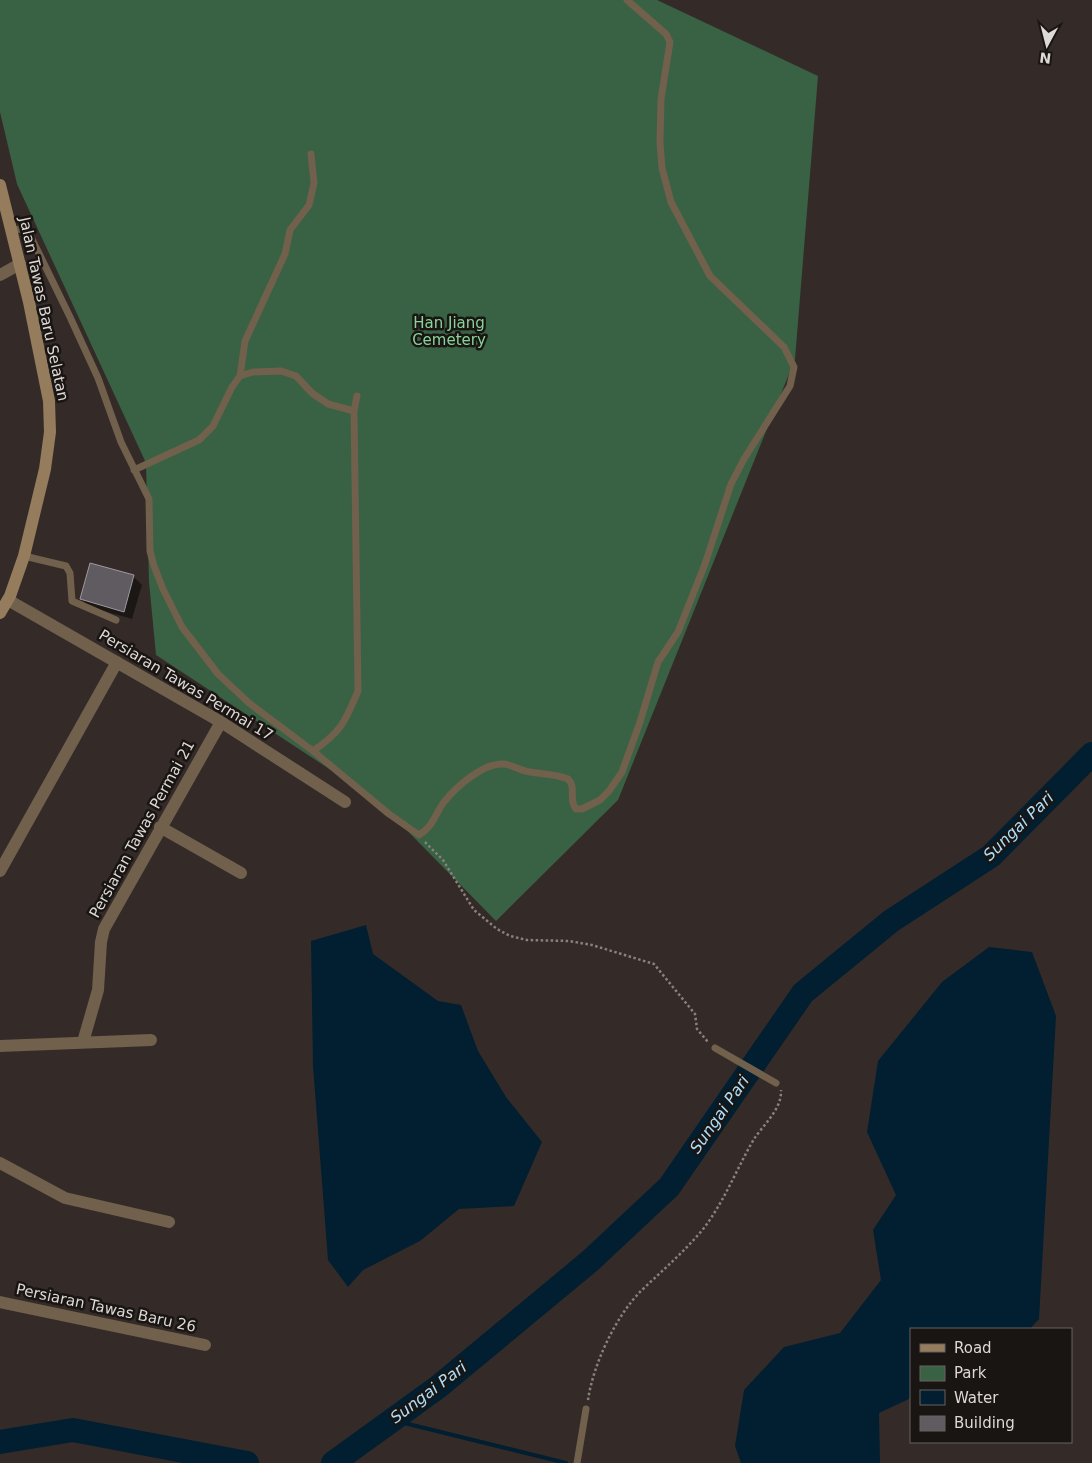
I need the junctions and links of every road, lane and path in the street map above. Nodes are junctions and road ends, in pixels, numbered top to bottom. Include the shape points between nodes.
1 (627, 0) edge
2 (311, 154) dead end
3 (0, 185) edge
4 (11, 230) junction
5 (20, 264) junction
6 (0, 275) edge
7 (240, 376) junction
8 (357, 396) dead end
9 (354, 411) junction
10 (134, 470) junction
11 (24, 556) junction
12 (8, 600) junction
13 (0, 613) edge
14 (116, 620) dead end
15 (117, 662) junction
16 (221, 722) junction
17 (313, 751) junction
18 (344, 802) dead end
19 (160, 826) junction
20 (419, 835) junction
21 (0, 871) edge
22 (241, 873) dead end
23 (151, 1040) dead end
24 (83, 1042) junction
25 (0, 1046) edge
26 (715, 1048) joint
27 (776, 1083) joint
28 (0, 1163) edge
29 (169, 1222) dead end
30 (0, 1302) edge
31 (205, 1345) dead end
32 (586, 1409) joint
33 (577, 1463) edge

1 - 20 lane via 666,34 670,42 661,99 660,133 662,168 671,202 710,276 784,348 794,367 792,379 731,484 678,632 658,662 626,760 609,791 600,800 579,809 572,804 572,785 568,779 492,764 485,766 452,794 430,827
2 - 7 lane via 314,183 309,205 290,230 285,254 245,340
3 - 4 street, Jalan Tawas Baru Selatan
4 - 5 street, Jalan Tawas Baru Selatan
4 - 10 lane via 25,230 33,240 98,378
5 - 6 street
5 - 11 street, Jalan Tawas Baru Selatan via 50,413 46,460
7 - 9 lane via 281,371 296,376 328,404
7 - 10 lane via 214,426 199,440
8 - 9 lane
9 - 17 lane via 358,691 345,722 332,738
10 - 17 lane via 151,506 150,551 154,566 182,627 218,674 249,703
11 - 12 street, Jalan Tawas Baru Selatan
11 - 14 lane via 66,566 70,573 72,600
12 - 13 street, Jalan Tawas Baru Selatan
12 - 15 street, Persiaran Tawas Permai 17
15 - 16 street, Persiaran Tawas Permai 17
15 - 21 street
16 - 18 street, Persiaran Tawas Permai 17
16 - 19 street, Persiaran Tawas Permai 21
17 - 20 lane
19 - 22 street
19 - 24 street, Persiaran Tawas Permai 21 via 104,929 99,979
20 - 26 path via 443,860 474,910 497,929 519,939 592,945 654,964 694,1014 701,1036
23 - 24 street
24 - 25 street
26 - 27 lane
27 - 32 path via 780,1089 779,1104 755,1138 719,1206 690,1244 630,1303 618,1323 590,1385
28 - 29 street via 66,1198
30 - 31 street, Persiaran Tawas Baru 26
32 - 33 lane

